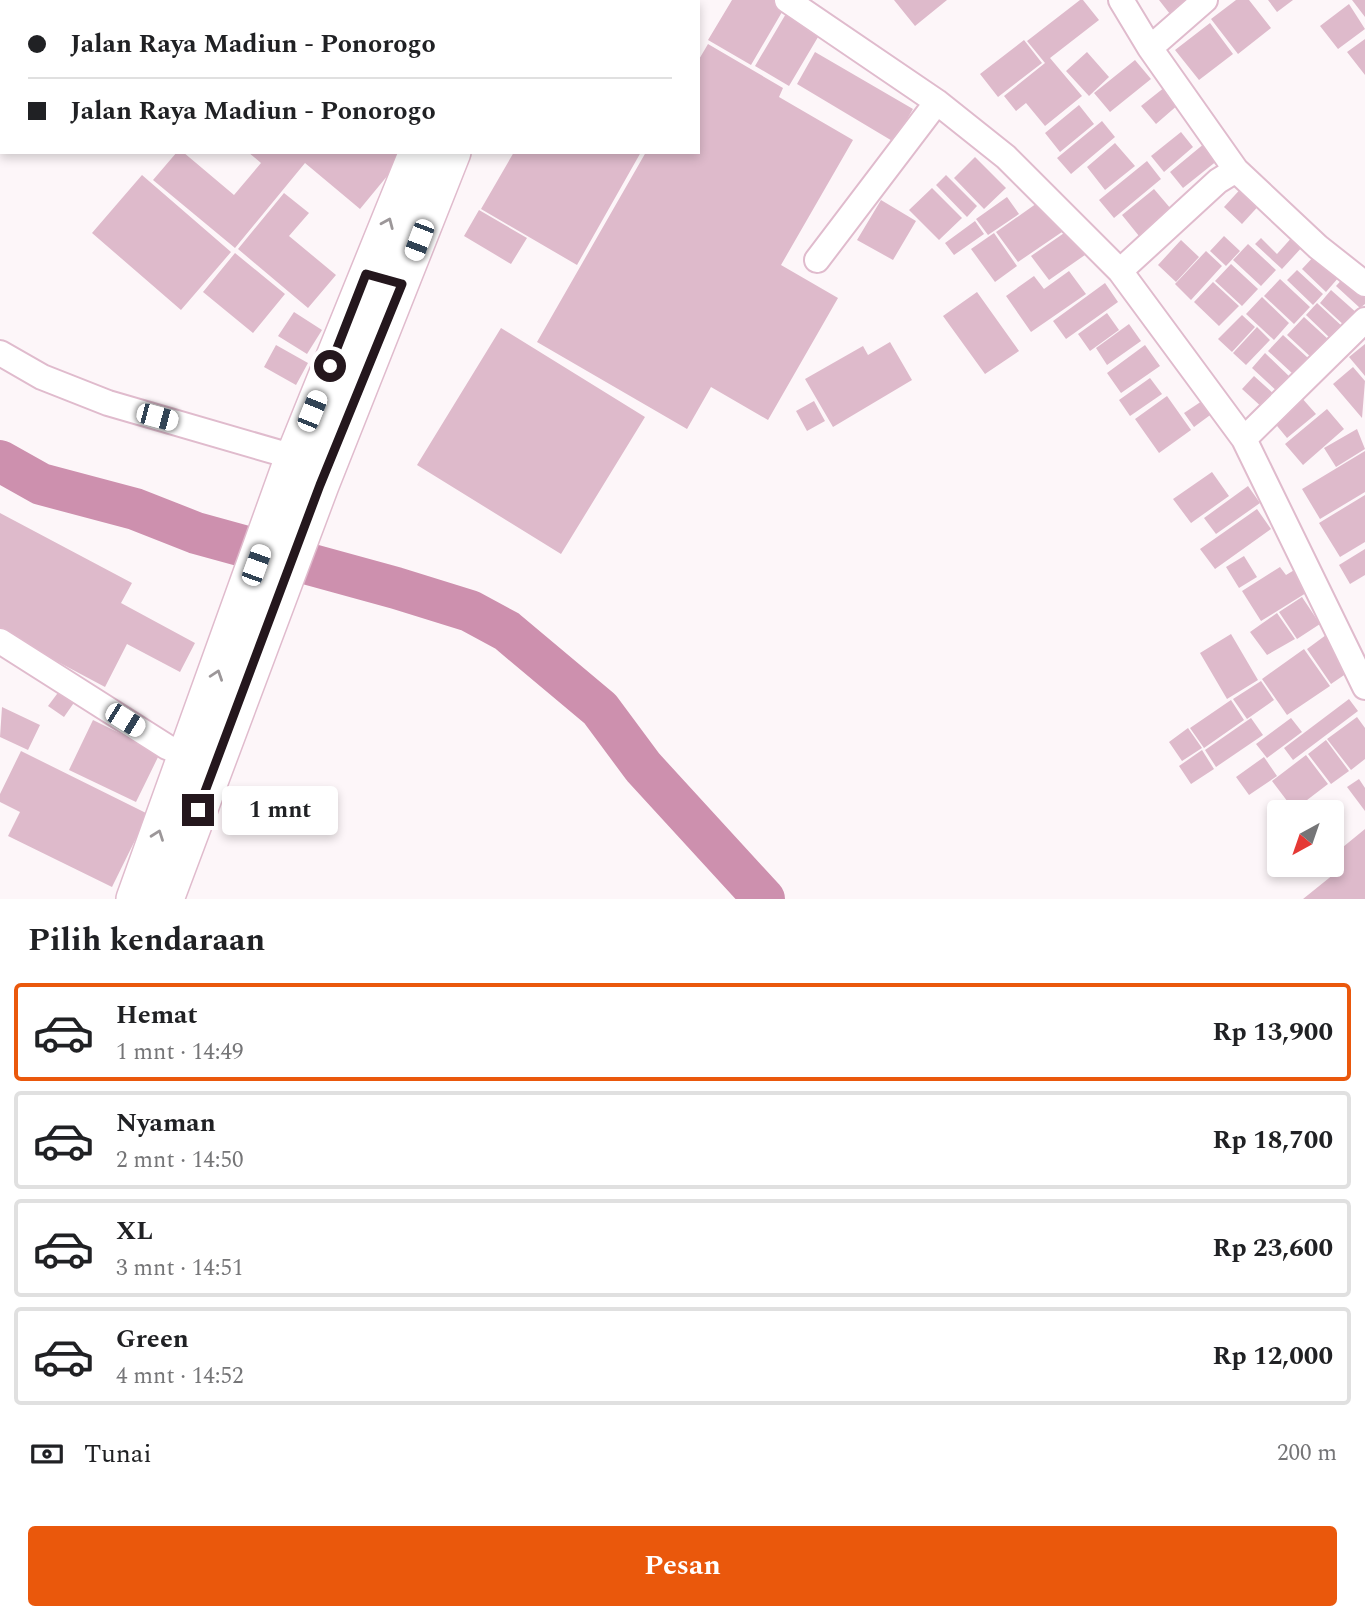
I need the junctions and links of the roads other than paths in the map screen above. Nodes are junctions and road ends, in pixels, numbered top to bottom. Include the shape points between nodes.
1 (787, 0) edge
2 (1121, 0) edge
3 (1205, 0) edge
4 (1150, 48) junction
5 (937, 102) junction
6 (417, 154) edge
7 (451, 154) edge
8 (1236, 170) junction
9 (817, 260) dead end
10 (1120, 271) junction
11 (366, 274) junction
12 (402, 284) junction
13 (1365, 284) edge
14 (1365, 320) edge
15 (0, 353) edge
16 (1244, 439) junction
17 (287, 461) junction
18 (0, 641) edge
19 (1365, 687) edge
20 (204, 752) junction
21 (135, 899) edge
22 (165, 899) edge

1 - 5 street
2 - 4 street
3 - 4 street
4 - 8 street
5 - 9 street
5 - 10 street via 1006,157
11 -> 6 highway
7 - 12 highway
8 - 10 street via 1218,181
8 - 13 street
10 - 16 street
11 - 12 highway
11 - 17 highway
12 - 17 highway
14 - 16 street
15 - 17 street via 42,377 108,403
16 - 19 street
17 - 20 highway
18 - 20 street via 167,747
21 -> 20 highway
20 - 22 highway

